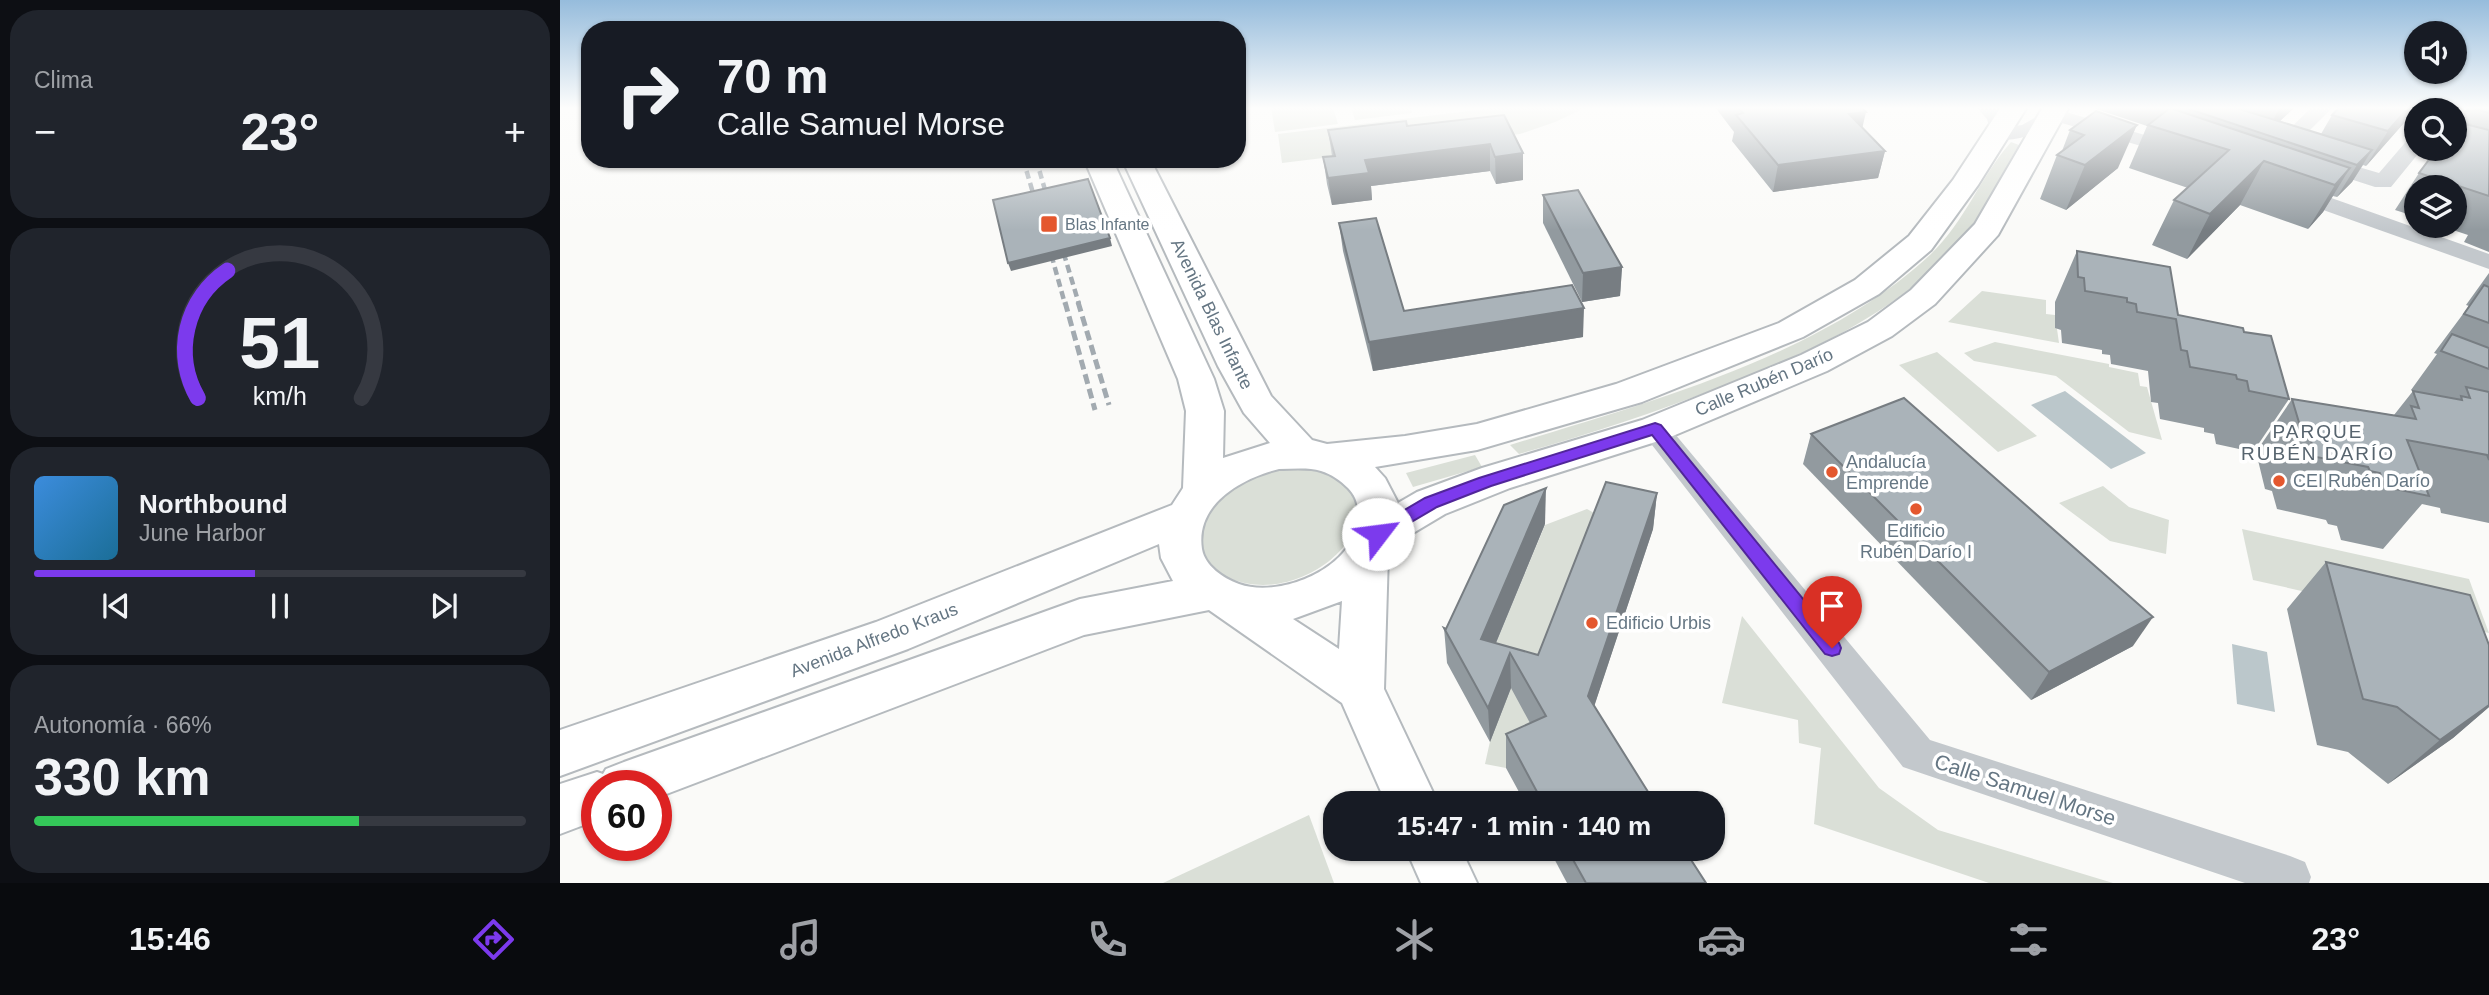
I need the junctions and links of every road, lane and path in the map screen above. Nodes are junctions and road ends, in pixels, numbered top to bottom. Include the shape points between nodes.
1 (1983, 148) edge
2 (2032, 148) edge
3 (2168, 148) edge
4 (2277, 148) edge
5 (2194, 157) edge
6 (2404, 157) edge
7 (1102, 168) edge
8 (1140, 168) edge
9 (2272, 184) edge
10 (2480, 252) edge
11 (1655, 429) junction
12 (1317, 456) junction
13 (1194, 503) junction
14 (1373, 544) junction
15 (1221, 597) junction
16 (1360, 688) junction
17 (560, 753) edge
18 (667, 770) edge
19 (1407, 791) edge
20 (581, 802) edge
21 (560, 809) edge
22 (1439, 861) edge
23 (2290, 877) dead end
24 (1449, 883) edge

1 - 12 main road via 1964,185 1920,243 1867,287 1791,330 1629,394 1486,435 1405,450
2 - 11 main road, Calle Rubén Darío via 1987,229 1923,297 1880,328 1814,363
3 - 5 street
4 - 6 street via 2383,182
7 - 13 main road via 1196,379 1205,411
8 - 12 main road, Avenida Blas Infante via 1257,404 1298,450
9 - 10 street
11 - 14 main road, Calle Rubén Darío via 1431,503
11 - 23 street, Calle Samuel Morse via 1917,754
12 - 13 main road via 1279,455 1251,462 1225,474
12 - 14 main road via 1353,470 1371,486 1380,509
13 - 15 main road via 1179,537 1181,558 1192,578
13 - 17 main road, Avenida Alfredo Kraus via 892,636
14 - 15 main road via 1349,575 1323,591 1262,605
14 - 16 main road
15 - 16 main road
15 - 18 main road via 1080,617
16 - 19 main road
20 - 21 main road
22 - 24 main road

